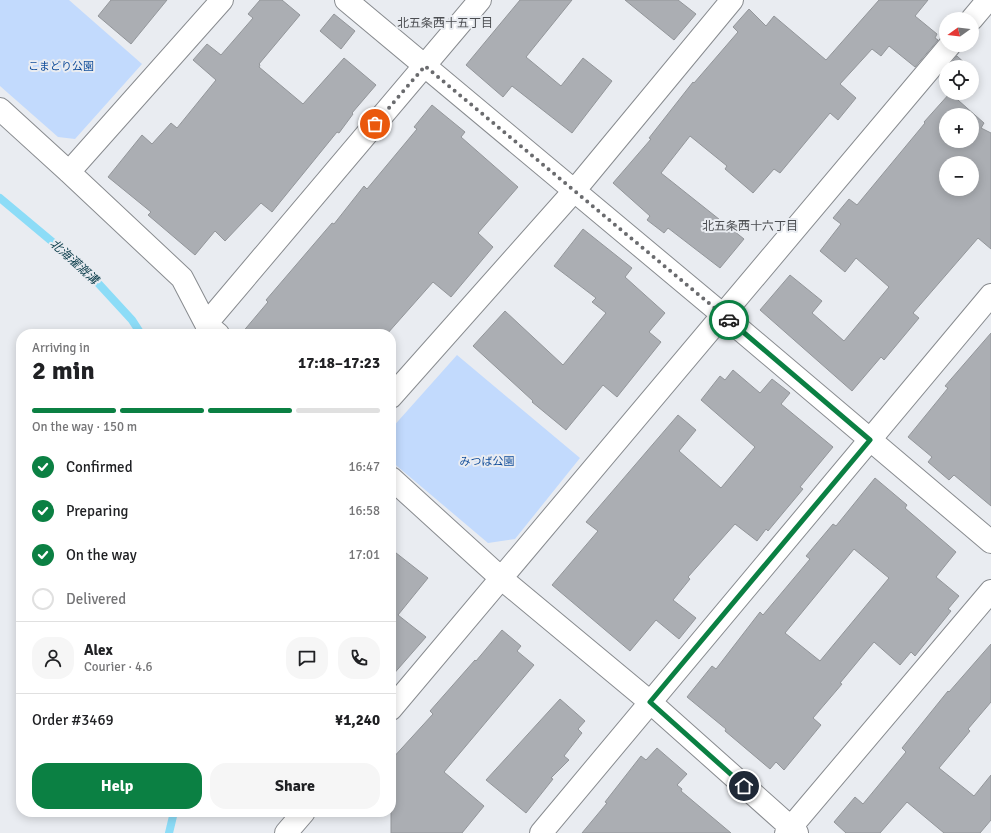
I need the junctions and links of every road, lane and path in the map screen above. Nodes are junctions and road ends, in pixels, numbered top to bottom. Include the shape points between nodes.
1 (222, 0) edge
2 (346, 0) edge
3 (480, 0) edge
4 (732, 0) edge
5 (988, 0) edge
6 (978, 12) edge
7 (944, 52) edge
8 (425, 66) junction
9 (0, 109) edge
10 (69, 172) junction
11 (574, 191) junction
12 (991, 295) edge
13 (723, 315) junction
14 (212, 329) edge
15 (396, 391) edge
16 (870, 440) junction
17 (396, 483) edge
18 (991, 542) edge
19 (502, 579) junction
20 (991, 591) edge
21 (650, 702) junction
22 (396, 704) edge
23 (300, 817) edge
24 (791, 831) edge
25 (286, 833) edge
26 (541, 833) edge

1 - 10 street
2 - 8 street
3 - 8 street
4 - 11 street
5 - 6 street
7 - 13 street
8 - 11 street
8 - 14 street
9 - 10 street
10 - 14 street via 182,278
11 - 13 street
11 - 15 street
12 - 16 street
13 - 16 street
13 - 19 street
16 - 18 street
16 - 21 street
17 - 19 street
19 - 21 street
19 - 22 street
20 - 24 street
21 - 24 street
21 - 26 street
23 - 25 street

